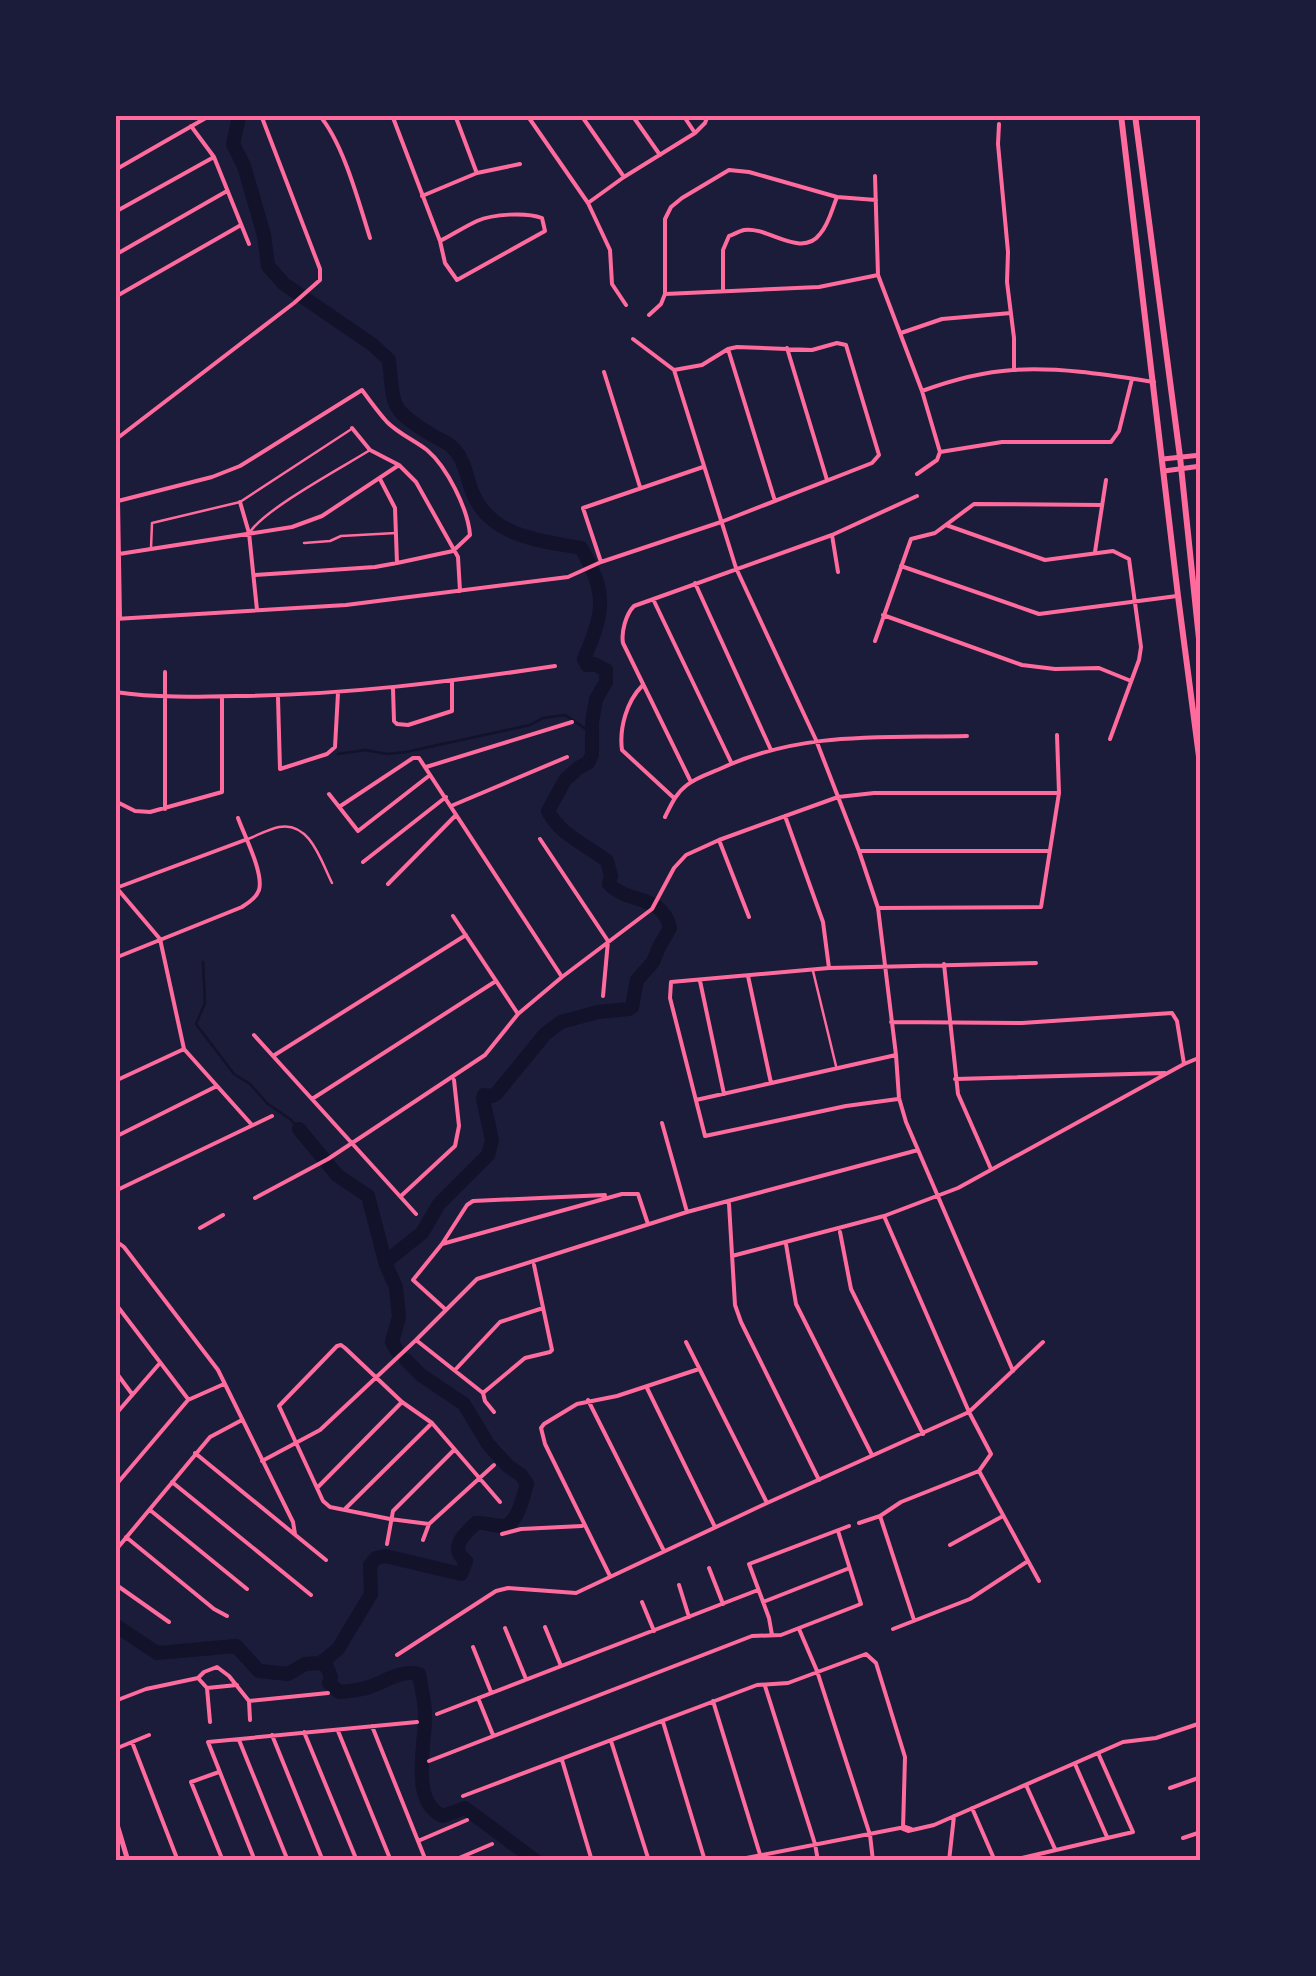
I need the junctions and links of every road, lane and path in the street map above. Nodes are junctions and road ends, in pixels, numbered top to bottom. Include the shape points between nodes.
1 (210, 115) edge
2 (261, 115) edge
3 (319, 115) edge
4 (392, 115) edge
5 (455, 115) edge
6 (527, 115) edge
7 (581, 115) edge
8 (632, 115) edge
9 (683, 115) edge
10 (708, 115) edge
11 (1121, 115) edge
12 (1135, 115) edge
13 (999, 124) dead end
14 (191, 126) junction
15 (695, 133) junction
16 (660, 155) junction
17 (214, 158) junction
18 (520, 164) dead end
19 (115, 170) edge
20 (477, 173) junction
21 (874, 176) dead end
22 (624, 177) junction
23 (228, 191) junction
24 (422, 196) junction
25 (836, 196) junction
26 (876, 200) junction
27 (588, 203) junction
28 (115, 212) edge
29 (241, 225) junction
30 (370, 238) dead end
31 (440, 241) junction
32 (250, 244) dead end
33 (115, 254) edge
34 (878, 276) junction
35 (723, 292) junction
36 (665, 294) junction
37 (115, 297) edge
38 (626, 304) dead end
39 (1011, 313) junction
40 (649, 315) dead end
41 (901, 333) junction
42 (634, 339) dead end
43 (787, 348) junction
44 (728, 350) junction
45 (674, 370) junction
46 (1014, 370) junction
47 (604, 372) dead end
48 (1132, 379) junction
49 (1154, 382) junction
50 (922, 390) junction
51 (352, 428) joint
52 (115, 440) edge
53 (370, 450) junction
54 (940, 452) junction
55 (1201, 454) edge
56 (1180, 457) junction
57 (1163, 460) junction
58 (399, 465) junction
59 (1201, 466) edge
60 (703, 467) junction
61 (1181, 469) junction
62 (1164, 471) junction
63 (917, 474) dead end
64 (380, 479) junction
65 (827, 480) junction
66 (1106, 480) dead end
67 (640, 487) junction
68 (917, 496) dead end
69 (775, 501) junction
70 (240, 502) junction
71 (1102, 505) junction
72 (721, 522) junction
73 (946, 526) junction
74 (249, 533) junction
75 (396, 533) junction
76 (832, 535) junction
77 (304, 543) dead end
78 (151, 549) junction
79 (453, 550) junction
80 (1096, 552) junction
81 (118, 554) junction
82 (599, 563) junction
83 (397, 564) junction
84 (901, 566) junction
85 (736, 568) junction
86 (838, 572) dead end
87 (255, 575) junction
88 (695, 583) junction
89 (460, 591) junction
90 (1178, 596) junction
91 (653, 599) junction
92 (1136, 601) junction
93 (257, 611) junction
94 (883, 615) junction
95 (118, 619) edge
96 (875, 641) dead end
97 (1201, 658) edge
98 (556, 666) dead end
99 (165, 672) dead end
100 (1131, 681) junction
101 (452, 682) junction
102 (644, 684) junction
103 (392, 688) junction
104 (115, 692) edge
105 (338, 693) junction
106 (278, 696) junction
107 (165, 697) junction
108 (222, 697) junction
109 (572, 722) dead end
110 (1057, 735) dead end
111 (968, 736) dead end
112 (1110, 739) dead end
113 (816, 740) junction
114 (770, 750) junction
115 (567, 757) dead end
116 (732, 763) junction
117 (426, 768) junction
118 (1201, 772) edge
119 (430, 775) junction
120 (691, 782) junction
121 (1059, 792) junction
122 (330, 794) dead end
123 (838, 796) junction
124 (446, 797) junction
125 (674, 798) junction
126 (115, 802) edge
127 (452, 806) junction
128 (339, 807) junction
129 (165, 809) junction
130 (457, 815) junction
131 (785, 816) junction
132 (666, 817) dead end
133 (238, 818) dead end
134 (540, 839) dead end
135 (246, 840) junction
136 (719, 840) junction
137 (1050, 850) junction
138 (859, 852) junction
139 (363, 862) dead end
140 (332, 883) dead end
141 (388, 884) dead end
142 (115, 888) edge
143 (878, 908) junction
144 (453, 916) dead end
145 (749, 918) dead end
146 (466, 935) junction
147 (160, 939) junction
148 (608, 941) junction
149 (115, 958) edge
150 (1036, 963) dead end
151 (944, 964) junction
152 (884, 966) junction
153 (829, 968) junction
154 (813, 970) junction
155 (562, 976) junction
156 (748, 976) junction
157 (700, 980) junction
158 (496, 981) junction
159 (603, 996) dead end
160 (518, 1014) junction
161 (891, 1022) junction
162 (950, 1022) junction
163 (254, 1035) dead end
164 (184, 1048) junction
165 (896, 1055) junction
166 (273, 1056) junction
167 (1201, 1058) edge
168 (1184, 1064) junction
169 (836, 1067) junction
170 (1170, 1073) junction
171 (453, 1078) junction
172 (955, 1079) junction
173 (115, 1081) edge
174 (771, 1082) junction
175 (217, 1086) junction
176 (724, 1094) junction
177 (898, 1098) junction
178 (312, 1099) junction
179 (696, 1100) junction
180 (272, 1116) dead end
181 (662, 1123) dead end
182 (252, 1125) junction
183 (115, 1136) edge
184 (353, 1143) junction
185 (918, 1150) junction
186 (991, 1169) junction
187 (115, 1191) edge
188 (615, 1194) junction
189 (401, 1196) junction
190 (938, 1196) junction
191 (255, 1198) dead end
192 (729, 1202) junction
193 (686, 1212) junction
194 (416, 1214) dead end
195 (224, 1215) dead end
196 (884, 1216) junction
197 (648, 1224) junction
198 (200, 1228) dead end
199 (840, 1229) junction
200 (118, 1244) edge
201 (442, 1244) junction
202 (786, 1244) junction
203 (732, 1256) junction
204 (533, 1263) junction
205 (115, 1303) edge
206 (542, 1308) junction
207 (446, 1310) junction
208 (416, 1340) junction
209 (686, 1342) dead end
210 (1043, 1342) dead end
211 (160, 1363) junction
212 (699, 1369) junction
213 (455, 1370) junction
214 (115, 1371) edge
215 (1014, 1371) junction
216 (375, 1378) junction
217 (224, 1384) junction
218 (646, 1387) junction
219 (483, 1393) junction
220 (132, 1394) junction
221 (188, 1400) junction
222 (588, 1400) junction
223 (402, 1402) junction
224 (494, 1412) dead end
225 (969, 1412) junction
226 (115, 1415) edge
227 (242, 1420) junction
228 (432, 1423) junction
229 (923, 1434) junction
230 (296, 1444) junction
231 (455, 1449) junction
232 (195, 1453) junction
233 (872, 1455) junction
234 (262, 1460) junction
235 (494, 1465) dead end
236 (979, 1471) junction
237 (479, 1478) junction
238 (819, 1480) junction
239 (172, 1482) junction
240 (115, 1486) edge
241 (317, 1488) junction
242 (500, 1502) dead end
243 (767, 1502) junction
244 (150, 1509) junction
245 (344, 1510) junction
246 (880, 1516) junction
247 (1002, 1516) junction
248 (390, 1520) junction
249 (859, 1523) dead end
250 (429, 1524) junction
251 (584, 1526) junction
252 (849, 1526) dead end
253 (715, 1527) junction
254 (838, 1531) junction
255 (295, 1534) junction
256 (502, 1534) dead end
257 (126, 1538) junction
258 (423, 1540) dead end
259 (386, 1544) dead end
260 (950, 1545) dead end
261 (664, 1551) junction
262 (115, 1552) edge
263 (326, 1560) dead end
264 (1028, 1561) junction
265 (709, 1568) dead end
266 (849, 1568) junction
267 (610, 1576) junction
268 (1038, 1580) dead end
269 (115, 1584) edge
270 (679, 1585) dead end
271 (248, 1590) dead end
272 (758, 1590) junction
273 (311, 1594) dead end
274 (642, 1602) dead end
275 (763, 1602) junction
276 (723, 1604) junction
277 (227, 1616) dead end
278 (689, 1617) junction
279 (169, 1622) dead end
280 (915, 1622) junction
281 (545, 1626) dead end
282 (506, 1628) dead end
283 (799, 1628) junction
284 (893, 1629) dead end
285 (654, 1631) junction
286 (772, 1634) junction
287 (473, 1646) dead end
288 (396, 1655) dead end
289 (561, 1666) junction
290 (817, 1671) junction
291 (198, 1678) junction
292 (526, 1679) junction
293 (237, 1685) junction
294 (765, 1686) junction
295 (207, 1688) junction
296 (491, 1692) junction
297 (328, 1693) dead end
298 (478, 1698) junction
299 (250, 1700) junction
300 (115, 1701) edge
301 (713, 1701) junction
302 (437, 1714) dead end
303 (250, 1720) dead end
304 (663, 1721) junction
305 (210, 1722) dead end
306 (417, 1722) dead end
307 (1201, 1723) edge
308 (372, 1726) junction
309 (337, 1729) junction
310 (304, 1732) junction
311 (150, 1735) dead end
312 (493, 1735) junction
313 (272, 1736) junction
314 (238, 1738) junction
315 (611, 1741) junction
316 (132, 1742) junction
317 (115, 1749) edge
318 (1098, 1752) junction
319 (429, 1760) dead end
320 (562, 1760) junction
321 (1075, 1762) junction
322 (219, 1772) junction
323 (1201, 1776) edge
324 (1025, 1784) junction
325 (1170, 1788) dead end
326 (463, 1796) dead end
327 (972, 1808) junction
328 (954, 1816) junction
329 (115, 1818) edge
330 (467, 1820) dead end
331 (908, 1829) junction
332 (1201, 1832) edge
333 (870, 1835) junction
334 (1107, 1838) junction
335 (1183, 1838) dead end
336 (418, 1841) junction
337 (492, 1844) dead end
338 (815, 1844) junction
339 (1054, 1849) junction
340 (762, 1858) edge
341 (128, 1861) edge
342 (178, 1861) edge
343 (222, 1861) edge
344 (255, 1861) edge
345 (288, 1861) edge
346 (323, 1861) edge
347 (357, 1861) edge
348 (391, 1861) edge
349 (426, 1861) edge
350 (452, 1861) edge
351 (592, 1861) edge
352 (650, 1861) edge
353 (706, 1861) edge
354 (731, 1861) edge
355 (818, 1861) edge
356 (873, 1861) edge
357 (949, 1861) edge
358 (995, 1861) edge
359 (1009, 1861) edge

1 - 14 street
2 - 52 street via 320,280
3 - 30 street via 350,176
4 - 24 street
5 - 20 street
6 - 27 street
7 - 22 street
8 - 16 street
9 - 15 street
10 - 15 street
11 - 49 main road
12 - 56 main road
13 - 39 street
14 - 17 street
14 - 19 street
15 - 16 street
16 - 22 street
17 - 23 street
17 - 28 street
18 - 20 street
20 - 24 street
21 - 26 street
22 - 27 street
23 - 29 street
23 - 33 street
24 - 31 street
25 - 26 street
25 - 35 street via 810,243 752,230 728,236
25 - 36 street via 729,170 671,207 665,219
26 - 34 street
27 - 38 street via 610,250 612,284
29 - 32 street
29 - 37 street
31 - 31 street via 481,219 542,218 544,231 457,280
34 - 35 street
34 - 41 street
35 - 36 street
36 - 40 street
39 - 41 street via 942,320
39 - 46 street
41 - 50 street
42 - 45 street
43 - 44 street
43 - 65 street
43 - 65 street via 846,344 853,366 879,455
44 - 45 street via 702,365
44 - 69 street
45 - 60 street
46 - 48 street
46 - 50 street
47 - 67 street
48 - 49 street
48 - 54 street via 1112,442 1013,441
49 - 57 main road
50 - 54 street
51 - 53 street
51 - 70 lane
53 - 58 street
53 - 74 lane
54 - 63 street
55 - 56 street
56 - 57 street
56 - 61 main road
57 - 62 main road
58 - 64 street
58 - 79 street via 416,482
59 - 61 street
60 - 67 street
60 - 72 street
61 - 62 street
61 - 97 main road
62 - 90 main road
64 - 74 street via 322,516
64 - 75 street via 395,508
65 - 69 street
66 - 71 street
67 - 82 street via 582,508
68 - 76 street
69 - 72 street
70 - 74 street
70 - 78 lane via 152,523
71 - 73 street via 974,504
71 - 80 street
72 - 82 street
72 - 85 street
73 - 80 street via 1046,560
73 - 84 street via 911,539
74 - 78 street
74 - 87 street
75 - 77 lane
75 - 83 street
76 - 85 street
76 - 86 street
78 - 81 street
79 - 81 street via 470,535 451,483 439,462 391,426 362,390 240,466 118,501
79 - 83 street
79 - 89 street
80 - 92 street via 1129,559
81 - 95 street
82 - 89 street via 568,577
83 - 87 street
84 - 92 street via 1039,614
84 - 94 street
85 - 88 street
85 - 113 street
87 - 93 street
88 - 91 street
88 - 114 street
89 - 93 street
90 - 92 street
90 - 118 main road
91 - 102 street via 630,610 622,636
91 - 116 street
92 - 100 street via 1141,646
93 - 95 street
94 - 96 street
94 - 100 street via 1022,665 1098,668
98 - 101 street
99 - 107 street
100 - 112 street
101 - 103 street
101 - 103 street via 452,711 408,725 394,721
102 - 120 street
102 - 125 street via 630,703 622,750
103 - 105 street
104 - 107 street
105 - 106 street
105 - 106 street via 336,746 280,769
106 - 108 street
107 - 108 street
107 - 129 street
108 - 129 street via 222,792
109 - 117 street
110 - 121 street
111 - 113 street
113 - 114 street
113 - 123 street
114 - 116 street
115 - 127 street
116 - 120 street
117 - 119 street
117 - 128 street via 416,757
119 - 124 street
119 - 128 street via 358,830
120 - 125 street
121 - 123 street
121 - 137 street
122 - 128 street
123 - 131 street
123 - 138 street
124 - 127 street
124 - 139 street
125 - 132 street
126 - 129 street via 135,810
127 - 130 street
130 - 141 street
130 - 155 street
131 - 136 street
131 - 153 street via 823,922
133 - 135 street
134 - 148 street
135 - 140 lane via 282,826 297,828
135 - 142 street
135 - 147 street via 260,877 252,901
136 - 145 street
136 - 148 street via 686,856 652,909
137 - 138 street
137 - 143 street via 1041,907
138 - 143 street
142 - 147 street
143 - 152 street
144 - 146 street
146 - 158 street
146 - 166 street
147 - 149 street
147 - 164 street
148 - 155 street
148 - 159 street
150 - 151 street
151 - 152 street
151 - 162 street
152 - 153 street
152 - 161 street
153 - 154 street
154 - 156 street
154 - 169 lane
155 - 160 street
156 - 157 street
156 - 174 street
157 - 176 street
157 - 179 street via 671,982 670,998
158 - 160 street
158 - 178 street
160 - 171 street via 485,1055
161 - 162 street
161 - 165 street
162 - 168 street via 1172,1013
162 - 172 street
163 - 166 street
164 - 173 street
164 - 175 street
165 - 169 street
165 - 177 street
166 - 178 street
167 - 168 street
168 - 170 street
169 - 174 street
170 - 172 street
170 - 186 street
171 - 184 street
171 - 189 street via 459,1126 454,1146
172 - 186 street
174 - 176 street
175 - 182 street
175 - 183 street
176 - 179 street
177 - 179 street via 705,1136
177 - 185 street
178 - 184 street
180 - 182 street
181 - 193 street
182 - 187 street
184 - 189 street
184 - 191 street
185 - 190 street
185 - 192 street
186 - 190 street
188 - 197 street via 638,1194
188 - 201 street
188 - 201 street via 474,1201
189 - 194 street
190 - 196 street
190 - 215 street
192 - 193 street
192 - 203 street
193 - 197 street
195 - 198 street
196 - 199 street
196 - 225 street
197 - 204 street
199 - 202 street
199 - 229 street via 852,1289
200 - 217 street
201 - 207 street via 413,1280
202 - 203 street
202 - 233 street via 796,1304
203 - 238 street via 741,1322
204 - 206 street
204 - 207 street via 476,1280
205 - 211 street
206 - 213 street via 500,1322
206 - 219 street via 552,1350 520,1362
207 - 208 street
208 - 213 street
208 - 216 street
209 - 212 street
210 - 215 street
211 - 220 street
211 - 221 street
212 - 218 street
212 - 243 street
213 - 219 street
214 - 220 street
215 - 225 street
216 - 223 street
216 - 230 street
216 - 230 street via 337,1346 278,1406
217 - 221 street
217 - 227 street
218 - 222 street
218 - 253 street
219 - 224 street
220 - 226 street
221 - 240 street
222 - 251 street via 542,1428
222 - 261 street
223 - 228 street
223 - 241 street
225 - 229 street
225 - 236 street via 991,1454
227 - 232 street
227 - 234 street
228 - 231 street
228 - 245 street
229 - 233 street
230 - 234 street
230 - 241 street
231 - 237 street
231 - 248 street
232 - 239 street
232 - 255 street
233 - 238 street
234 - 255 street
235 - 237 street
236 - 246 street
236 - 247 street
237 - 242 street
237 - 250 street
238 - 243 street
239 - 244 street
239 - 273 street
241 - 245 street via 326,1506
243 - 253 street
244 - 257 street
244 - 271 street
245 - 248 street
246 - 249 street
246 - 280 street
247 - 260 street
247 - 264 street
248 - 250 street
248 - 259 street
250 - 258 street
251 - 256 street
251 - 267 street
252 - 254 street
253 - 261 street
254 - 266 street
254 - 272 street via 749,1564
255 - 263 street
257 - 262 street
257 - 277 street
261 - 267 street
264 - 268 street
264 - 280 street via 970,1599
265 - 276 street
266 - 275 street
266 - 283 street via 861,1604
267 - 288 street via 576,1593 496,1591
269 - 279 street
270 - 278 street
272 - 275 street
272 - 276 street
274 - 285 street
275 - 286 street
276 - 278 street
278 - 285 street
280 - 284 street
281 - 289 street
282 - 292 street
283 - 286 street
283 - 290 street
285 - 289 street
286 - 312 street
287 - 296 street
289 - 292 street
290 - 294 street
290 - 331 street via 866,1654 876,1663 905,1757
290 - 333 street
291 - 293 street via 216,1668
291 - 295 street
291 - 300 street
292 - 296 street
293 - 295 street
293 - 299 street
294 - 301 street
294 - 338 street
295 - 305 street
296 - 298 street
297 - 299 street
298 - 302 street
298 - 312 street
299 - 303 street
301 - 304 street
301 - 340 street
304 - 315 street
304 - 353 street
306 - 308 street
307 - 318 street
308 - 309 street
308 - 336 street
309 - 310 street
309 - 348 street
310 - 313 street
310 - 347 street
311 - 316 street
312 - 319 street
313 - 314 street
313 - 346 street
314 - 322 street via 208,1742
314 - 345 street
315 - 320 street
315 - 352 street
316 - 317 street
316 - 342 street
318 - 321 street
318 - 334 street via 1132,1832
320 - 326 street
320 - 351 street
321 - 324 street
321 - 334 street
322 - 343 street via 191,1782
322 - 344 street
323 - 325 street
324 - 327 street
324 - 339 street
327 - 328 street
327 - 358 street
328 - 331 street
328 - 357 street
329 - 341 street
330 - 336 street
331 - 333 street
332 - 335 street
333 - 338 street
333 - 356 street
334 - 339 street
336 - 349 street
337 - 350 street
338 - 340 street
338 - 355 street
339 - 359 street
340 - 354 street

